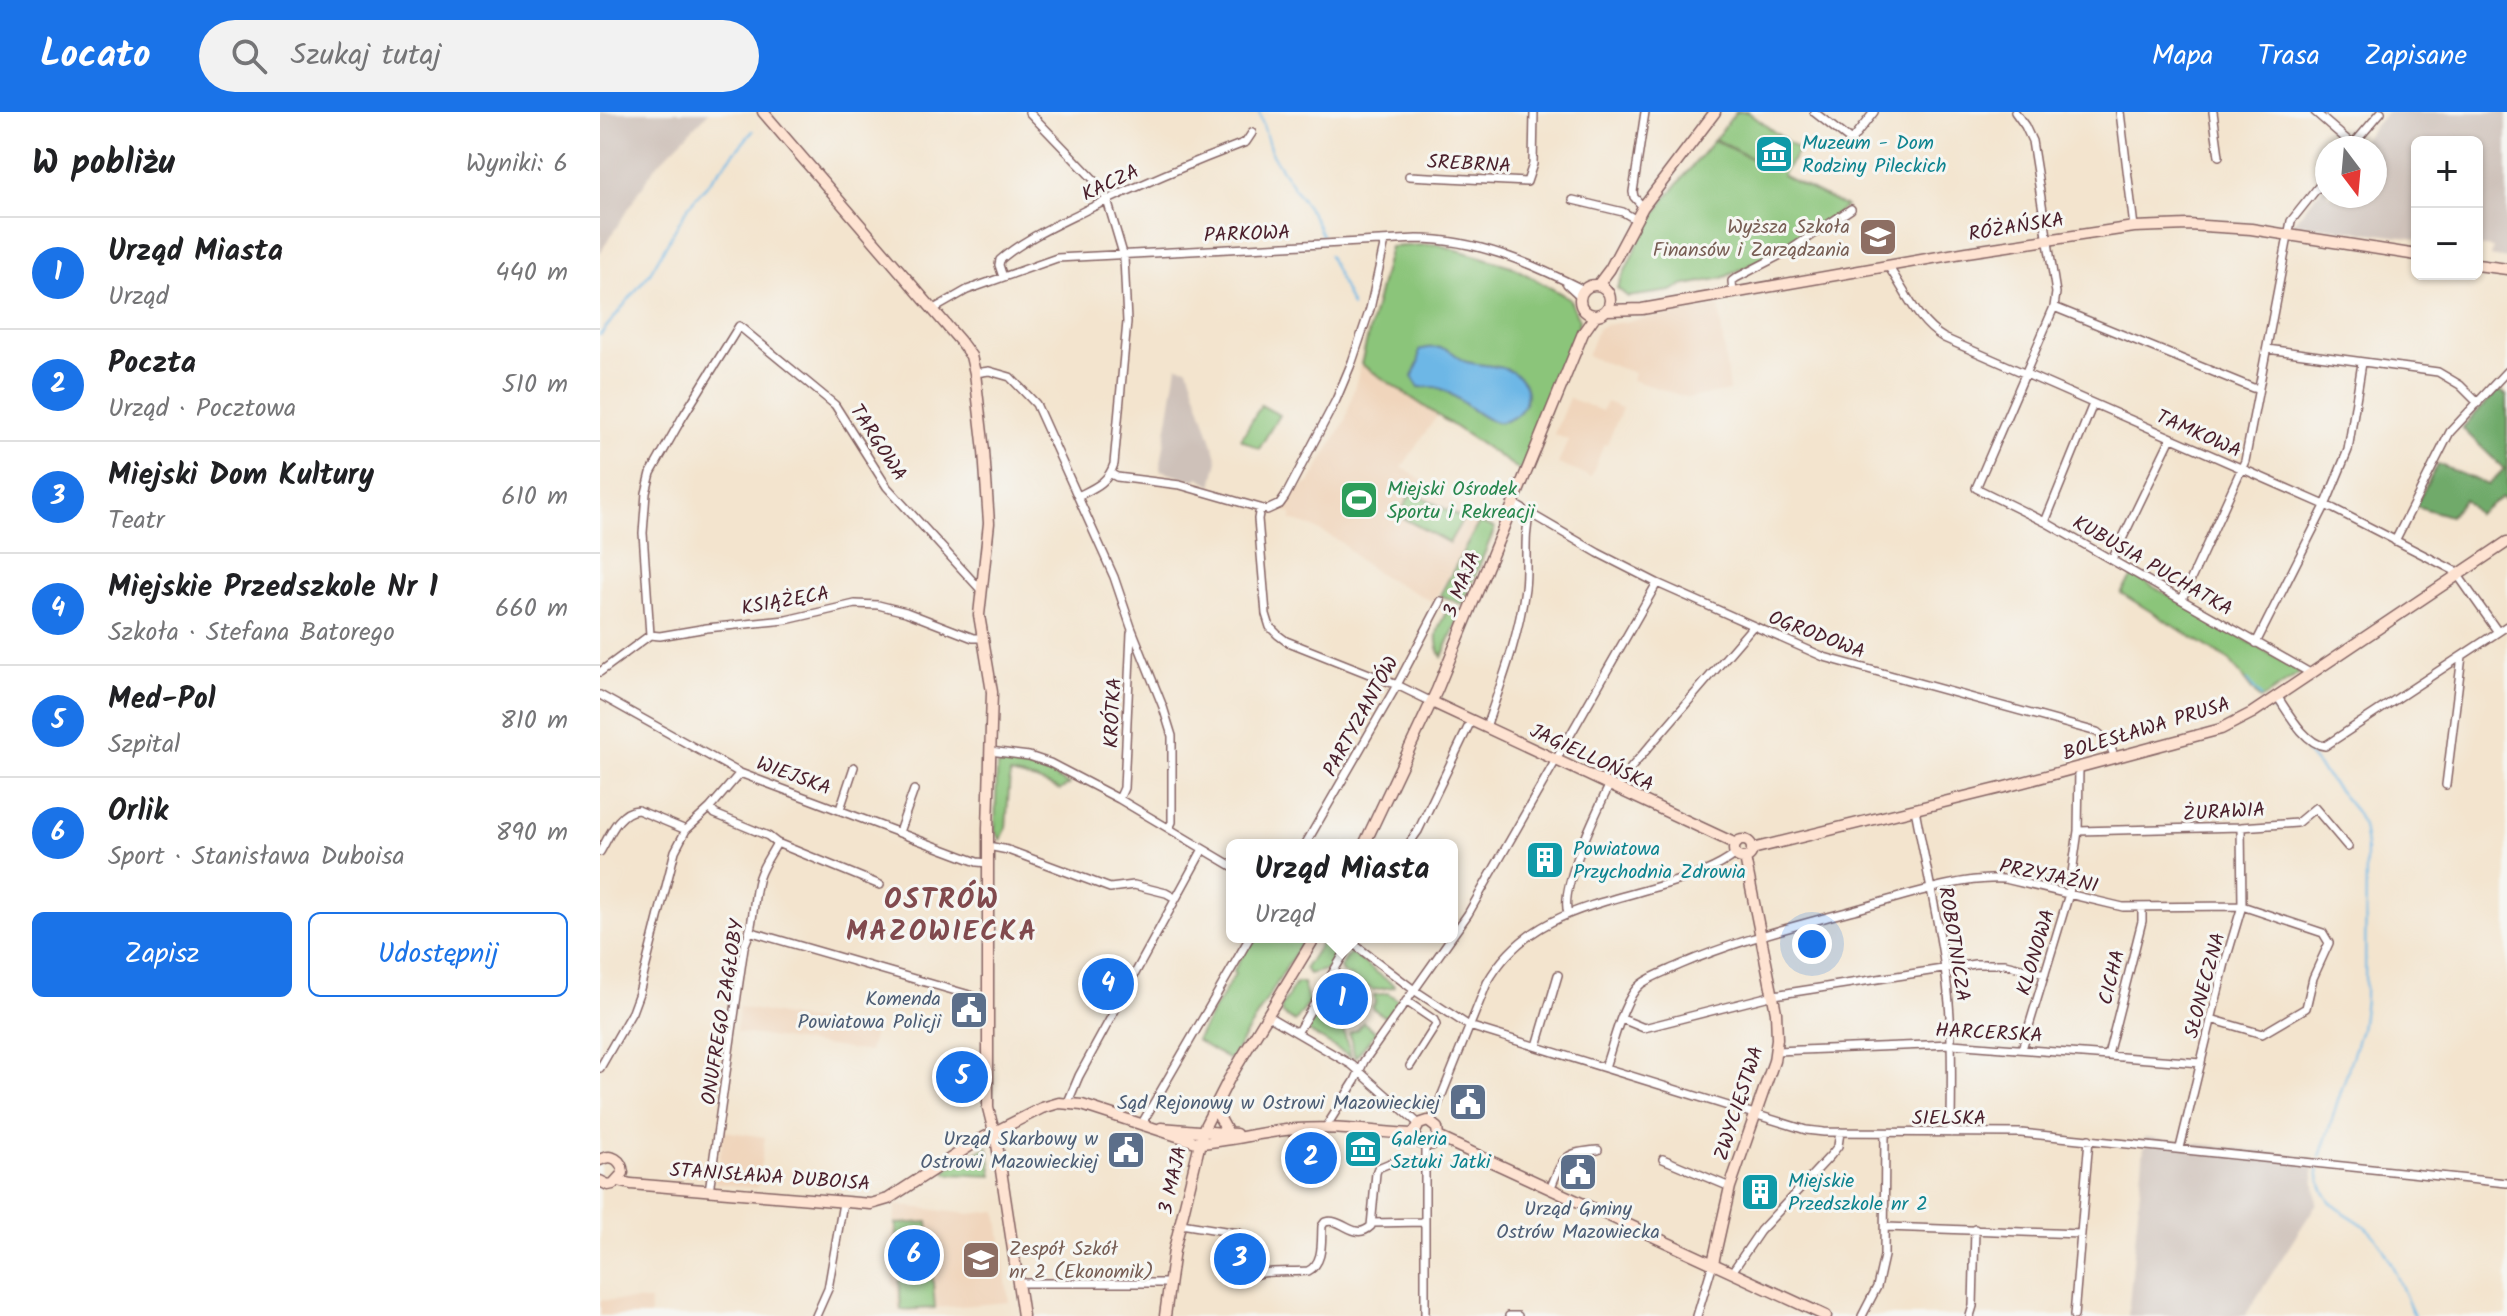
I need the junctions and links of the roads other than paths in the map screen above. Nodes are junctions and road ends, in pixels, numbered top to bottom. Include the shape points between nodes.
1 (763, 112) edge
2 (1029, 112) edge
3 (1534, 112) edge
4 (1645, 112) edge
5 (1715, 112) edge
6 (1814, 112) edge
7 (1874, 112) edge
8 (2015, 112) edge
9 (2120, 112) edge
10 (2213, 112) edge
11 (2315, 112) edge
12 (2381, 112) edge
13 (1252, 133) dead end
14 (2340, 136) edge
15 (2361, 136) edge
16 (2219, 156) dead end
17 (1409, 176) dead end
18 (2315, 190) edge
19 (1107, 200) junction
20 (1573, 200) dead end
21 (1643, 207) junction
22 (1851, 209) dead end
23 (1635, 219) junction
24 (2134, 227) junction
25 (2288, 235) junction
26 (2046, 239) junction
27 (1385, 241) junction
28 (1123, 253) junction
29 (2411, 254) edge
30 (1888, 266) junction
31 (2483, 266) edge
32 (2507, 269) edge
33 (1003, 277) junction
34 (1602, 287) junction
35 (1582, 293) junction
36 (1733, 293) junction
37 (1609, 306) junction
38 (2054, 307) junction
39 (932, 310) junction
40 (1590, 314) junction
41 (2267, 349) junction
42 (2362, 363) junction
43 (2507, 371) edge
44 (975, 373) junction
45 (2025, 374) junction
46 (2259, 388) junction
47 (2478, 403) junction
48 (2093, 404) junction
49 (2171, 438) junction
50 (2242, 470) junction
51 (1111, 474) junction
52 (1078, 496) junction
53 (1514, 504) junction
54 (2325, 506) junction
55 (1260, 508) junction
56 (1530, 513) junction
57 (2045, 522) junction
58 (2395, 541) junction
59 (2507, 542) edge
60 (2112, 560) junction
61 (2460, 575) junction
62 (1657, 583) junction
63 (980, 589) junction
64 (2182, 599) junction
65 (1441, 601) dead end
66 (1753, 626) junction
67 (2507, 626) edge
68 (1131, 627) junction
69 (2498, 632) junction
70 (650, 635) junction
71 (982, 638) junction
72 (2256, 643) junction
73 (2462, 656) junction
74 (600, 672) edge
75 (2312, 674) junction
76 (1397, 685) junction
77 (600, 695) edge
78 (2277, 696) junction
79 (1432, 702) junction
80 (1471, 721) junction
81 (1486, 727) junction
82 (990, 751) junction
83 (2115, 758) junction
84 (1557, 762) junction
85 (854, 767) dead end
86 (2079, 768) junction
87 (740, 773) junction
88 (2446, 785) dead end
89 (1613, 787) junction
90 (914, 790) dead end
91 (1119, 799) junction
92 (710, 808) junction
93 (840, 809) junction
94 (1915, 809) junction
95 (2241, 827) junction
96 (1169, 828) junction
97 (686, 830) junction
98 (2078, 831) junction
99 (899, 832) junction
100 (1309, 839) edge
101 (1368, 839) edge
102 (1412, 839) edge
103 (777, 843) junction
104 (988, 846) junction
105 (2348, 847) dead end
106 (1203, 849) junction
107 (1752, 849) junction
108 (600, 852) edge
109 (1739, 852) junction
110 (1226, 862) edge
111 (988, 863) junction
112 (880, 885) dead end
113 (1930, 889) junction
114 (2069, 894) junction
115 (1175, 898) junction
116 (2242, 906) junction
117 (2142, 907) junction
118 (1568, 913) junction
119 (1458, 928) edge
120 (752, 932) junction
121 (1761, 936) junction
122 (1247, 943) edge
123 (1311, 943) edge
124 (1350, 943) edge
125 (1352, 943) edge
126 (1447, 943) edge
127 (1945, 967) junction
128 (2045, 974) junction
129 (1558, 975) dead end
130 (1414, 990) junction
131 (1774, 995) junction
132 (987, 1000) junction
133 (1406, 1001) junction
134 (1268, 1016) junction
135 (1622, 1019) junction
136 (2211, 1019) junction
137 (1469, 1026) junction
138 (1297, 1033) junction
139 (1952, 1044) junction
140 (1537, 1046) junction
141 (2022, 1049) junction
142 (1776, 1051) junction
143 (2108, 1055) junction
144 (2201, 1063) junction
145 (1410, 1066) dead end
146 (1605, 1067) junction
147 (600, 1068) edge
148 (1360, 1071) junction
149 (1068, 1102) junction
150 (1214, 1107) junction
151 (1756, 1114) junction
152 (1431, 1122) junction
153 (1146, 1126) junction
154 (1326, 1127) junction
155 (1416, 1129) junction
156 (1203, 1130) junction
157 (994, 1132) junction
158 (1840, 1132) junction
159 (1228, 1133) junction
160 (1885, 1133) junction
161 (1951, 1133) junction
162 (1246, 1135) junction
163 (1438, 1137) junction
164 (2089, 1139) junction
165 (1199, 1143) junction
166 (1425, 1145) junction
167 (2180, 1148) junction
168 (1598, 1150) dead end
169 (601, 1157) edge
170 (1663, 1159) dead end
171 (1423, 1162) junction
172 (620, 1177) junction
173 (600, 1181) edge
174 (2507, 1183) edge
175 (1730, 1187) junction
176 (1550, 1189) junction
177 (709, 1191) junction
178 (843, 1203) junction
179 (1424, 1222) junction
180 (1372, 1223) junction
181 (1181, 1224) junction
182 (1886, 1227) junction
183 (1975, 1229) junction
184 (1231, 1232) junction
185 (2081, 1234) junction
186 (1251, 1244) dead end
187 (1713, 1263) junction
188 (1732, 1272) junction
189 (1018, 1283) junction
190 (1168, 1283) junction
191 (816, 1316) edge
192 (1023, 1316) edge
193 (1165, 1316) edge
194 (1425, 1316) edge
195 (1509, 1316) edge
196 (1518, 1316) edge
197 (1697, 1316) edge
198 (1826, 1316) edge
199 (1862, 1316) edge
200 (1970, 1316) edge
201 (2074, 1316) edge

1 - 39 street
2 - 19 street
3 - 17 street, SREBRNA via 1533,164 1527,182
4 - 21 street via 1633,192
5 - 21 street
6 - 7 street via 1851,141
8 - 26 street via 2032,141
9 - 24 street
10 - 16 street
11 - 14 street
12 - 15 street
13 - 19 street, KACZA via 1246,142
18 - 25 street via 2294,215
19 - 28 street
19 - 33 street, KACZA via 1002,258
20 - 23 street
21 - 23 street
22 - 36 street via 1736,278
23 - 34 street
24 - 25 street, RÓŻAŃSKA via 2222,227
24 - 26 street, RÓŻAŃSKA
25 - 29 street, RÓŻAŃSKA
25 - 41 street
26 - 30 street, RÓŻAŃSKA
26 - 38 street
27 - 28 street, PARKOWA
27 - 35 street, PARKOWA via 1437,239 1470,245 1541,269
27 - 55 street via 1370,309 1336,400 1280,504
28 - 33 street, PARKOWA via 1057,258
28 - 51 street via 1127,322
30 - 36 street, RÓŻAŃSKA
30 - 45 street, TAMKOWA via 1931,330
31 - 32 street
33 - 39 street, PARKOWA
34 - 35 street
34 - 37 street
35 - 40 street via 1580,305
36 - 37 street, RÓŻAŃSKA via 1642,309
37 - 40 street
38 - 45 street
38 - 46 street
39 - 44 street via 971,356
40 - 53 street, 3 MAJA
41 - 42 street
41 - 46 street
42 - 47 street via 2438,372
42 - 54 street via 2348,450
43 - 47 street
44 - 52 street via 1010,377 1028,393
44 - 63 street via 989,523
45 - 48 street, TAMKOWA
45 - 57 street, KUBUSIA PUCHATKA via 1976,488
46 - 50 street
47 - 58 street via 2450,432
48 - 49 street, TAMKOWA
48 - 57 street
49 - 50 street, TAMKOWA
49 - 60 street
50 - 54 street, TAMKOWA
50 - 64 street
51 - 52 street
51 - 55 street via 1180,485
52 - 68 street
53 - 56 street, OGRODOWA
53 - 79 street, 3 MAJA
54 - 58 street, TAMKOWA
54 - 72 street
55 - 76 street via 1263,596 1270,627 1286,641
56 - 62 street, OGRODOWA
56 - 81 street via 1519,623
57 - 60 street, KUBUSIA PUCHATKA
58 - 61 street, TAMKOWA
59 - 61 street, BOLESŁAWA PRUSA
60 - 64 street, KUBUSIA PUCHATKA
61 - 69 street, TAMKOWA
61 - 75 street, BOLESŁAWA PRUSA
62 - 66 street, OGRODOWA
62 - 84 street
63 - 70 street, TARGOWA via 887,487 835,405 739,326 651,473 643,533
63 - 71 street
64 - 72 street, KUBUSIA PUCHATKA
65 - 76 street, PARTYZANTÓW
66 - 83 street, OGRODOWA via 1846,664 2097,732
66 - 89 street
67 - 69 street
68 - 91 street, KRÓTKA via 1124,788
68 - 96 street via 1172,736
69 - 73 street
70 - 71 street, KSIĄŻĘCA via 786,620 855,604 906,612
70 - 74 street
71 - 82 street via 992,692
72 - 75 street, KUBUSIA PUCHATKA
73 - 78 street via 2323,746 2314,743
73 - 88 street
75 - 78 street, BOLESŁAWA PRUSA
76 - 79 street
76 - 100 street, PARTYZANTÓW
77 - 87 street, WIEJSKA
78 - 83 street, BOLESŁAWA PRUSA via 2221,729
79 - 80 street, JAGIELLOŃSKA
79 - 101 street, 3 MAJA
80 - 81 street, JAGIELLOŃSKA
80 - 102 street
81 - 84 street, JAGIELLOŃSKA
82 - 91 street via 1050,763
82 - 104 street
83 - 86 street, BOLESŁAWA PRUSA
84 - 89 street, JAGIELLOŃSKA
84 - 119 street
85 - 93 street
86 - 94 street, BOLESŁAWA PRUSA
86 - 98 street, KLONOWA
87 - 92 street
87 - 93 street, WIEJSKA
89 - 109 street, JAGIELLOŃSKA
89 - 118 street via 1569,882
90 - 99 street
91 - 96 street
92 - 97 street
92 - 103 street
93 - 99 street, WIEJSKA
94 - 107 street, BOLESŁAWA PRUSA
94 - 113 street, ROBOTNICZA
95 - 98 street, ŻURAWIA
95 - 105 street, ŻURAWIA via 2297,823 2315,808
95 - 116 street, SŁONECZNA
96 - 106 street
97 - 108 street via 629,810
97 - 147 street via 675,851 639,993
98 - 114 street, KLONOWA
99 - 111 street, WIEJSKA
103 - 112 street
103 - 120 street, ONUFREGO ZAGŁOBY via 758,880
104 - 111 street
104 - 115 street via 1110,888 1134,885
106 - 110 street
106 - 115 street
107 - 109 street via 1750,855
107 - 109 street, JAGIELLOŃSKA via 1746,841
109 - 118 street via 1702,874
109 - 121 street, ZWYCIĘSTWA
111 - 132 street
113 - 114 street, PRZYJAŹNI via 1990,878
113 - 121 street, PRZYJAŹNI
113 - 127 street, ROBOTNICZA
114 - 117 street, PRZYJAŹNI
114 - 128 street, KLONOWA
115 - 149 street
116 - 117 street, PRZYJAŹNI
116 - 136 street, SŁONECZNA
116 - 136 street, PRZYJAŹNI via 2323,933 2329,943 2306,1008 2262,1034
117 - 143 street, CICHA
118 - 137 street via 1528,935 1504,958
120 - 132 street
120 - 177 street, ONUFREGO ZAGŁOBY via 744,947
121 - 131 street, ZWYCIĘSTWA
121 - 135 street, PRZYJAŹNI via 1717,949 1640,984
122 - 153 street
123 - 134 street, 3 MAJA
124 - 138 street, SIELSKA
125 - 130 street, SIELSKA
126 - 130 street
127 - 128 street via 2005,964
127 - 131 street
127 - 139 street, ROBOTNICZA
128 - 141 street, KLONOWA
129 - 140 street
130 - 133 street
130 - 137 street, SIELSKA
131 - 135 street via 1644,1028
131 - 142 street, ZWYCIĘSTWA
132 - 157 street via 988,1108
133 - 145 street via 1436,1025
133 - 148 street
134 - 138 street
134 - 150 street, 3 MAJA
135 - 146 street, PRZYJAŹNI
136 - 144 street, SŁONECZNA
137 - 140 street, SIELSKA
137 - 152 street
138 - 148 street
139 - 141 street, HARCERSKA
139 - 142 street, HARCERSKA
139 - 161 street, ROBOTNICZA
140 - 146 street, SIELSKA
141 - 143 street, HARCERSKA
142 - 151 street, ZWYCIĘSTWA
143 - 144 street, HARCERSKA
144 - 167 street, SŁONECZNA
146 - 151 street, SIELSKA
148 - 154 street
148 - 155 street
149 - 153 street
149 - 157 street, STANISŁAWA DUBOISA via 1042,1108
150 - 156 street, 3 MAJA
150 - 159 street
151 - 158 street, SIELSKA via 1806,1130
151 - 175 street, ZWYCIĘSTWA
152 - 155 street
152 - 163 street
153 - 156 street
153 - 165 street
154 - 155 street
154 - 162 street
155 - 166 street via 1417,1141
156 - 159 street
156 - 165 street, 3 MAJA
157 - 178 street, STANISŁAWA DUBOISA via 888,1199
157 - 189 street
158 - 160 street, SIELSKA
158 - 188 street via 1838,1146 1760,1231
159 - 162 street
160 - 161 street, SIELSKA
160 - 182 street
161 - 164 street, SIELSKA
162 - 165 street
163 - 166 street
163 - 176 street
164 - 167 street, SIELSKA
164 - 185 street
165 - 181 street, 3 MAJA
166 - 171 street
167 - 174 street, SIELSKA
168 - 176 street via 1571,1153
169 - 172 street, STANISŁAWA DUBOISA via 620,1162
170 - 175 street
171 - 179 street
171 - 180 street via 1378,1168
172 - 173 street via 608,1185
172 - 177 street, STANISŁAWA DUBOISA via 645,1185
175 - 187 street, ZWYCIĘSTWA
176 - 187 street
177 - 178 street, STANISŁAWA DUBOISA
178 - 191 street via 828,1289
179 - 180 street
179 - 194 street
180 - 184 street via 1358,1233 1329,1220 1322,1226 1319,1261 1313,1269 1261,1273 1239,1281 1225,1278
181 - 184 street
181 - 190 street, 3 MAJA
182 - 183 street
182 - 199 street via 1882,1272
183 - 185 street
183 - 200 street
184 - 186 street
185 - 201 street
187 - 188 street
187 - 197 street
188 - 198 street
189 - 190 street
189 - 192 street
190 - 193 street, 3 MAJA
195 - 196 street

